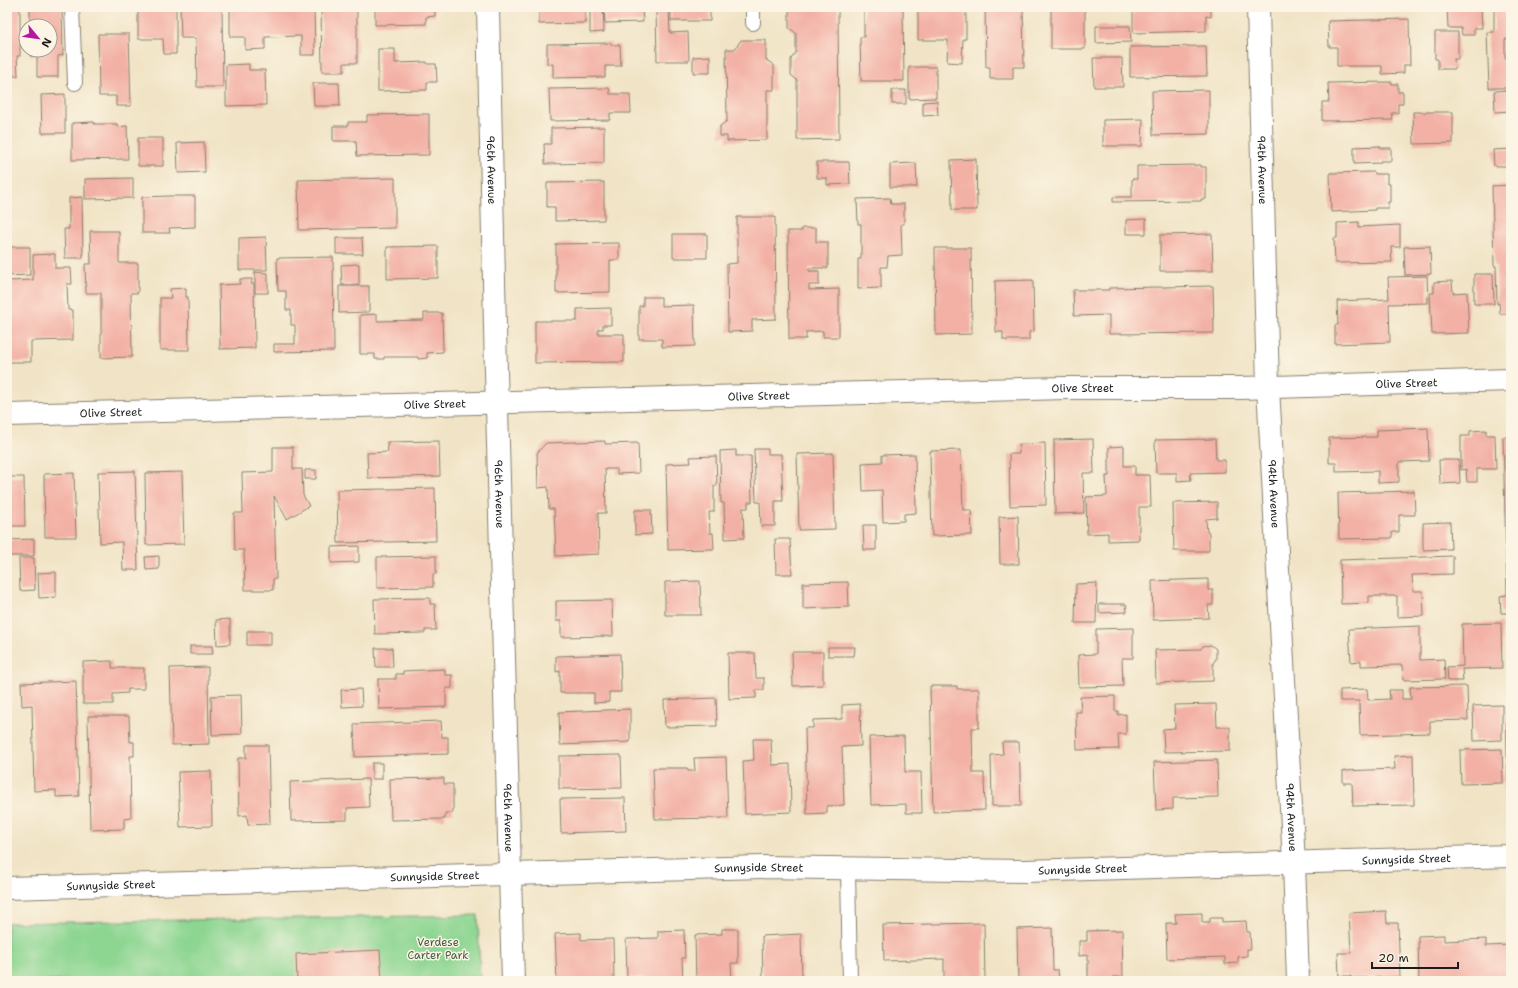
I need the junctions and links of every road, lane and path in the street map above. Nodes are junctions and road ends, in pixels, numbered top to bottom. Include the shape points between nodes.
1 (72, 7) edge
2 (488, 7) edge
3 (753, 7) edge
4 (1258, 7) edge
5 (753, 23) dead end
6 (75, 83) dead end
7 (1511, 380) edge
8 (1268, 387) junction
9 (497, 402) junction
10 (7, 415) edge
11 (1511, 856) edge
12 (1294, 863) junction
13 (848, 869) junction
14 (510, 875) junction
15 (7, 888) edge
16 (513, 981) edge
17 (850, 981) edge
18 (1298, 981) edge

1 - 6 lane
2 - 9 street, 96th Avenue
3 - 5 lane
4 - 8 street, 94th Avenue
7 - 8 street, Olive Street
8 - 9 street, Olive Street via 1065,388
8 - 12 street, 94th Avenue
9 - 10 street, Olive Street
9 - 14 street, 96th Avenue
11 - 12 street, Sunnyside Street
12 - 13 street, Sunnyside Street via 1025,871
12 - 18 street, 94th Avenue
13 - 14 street, Sunnyside Street via 762,867
13 - 17 lane
14 - 15 street, Sunnyside Street
14 - 16 street, 96th Avenue

